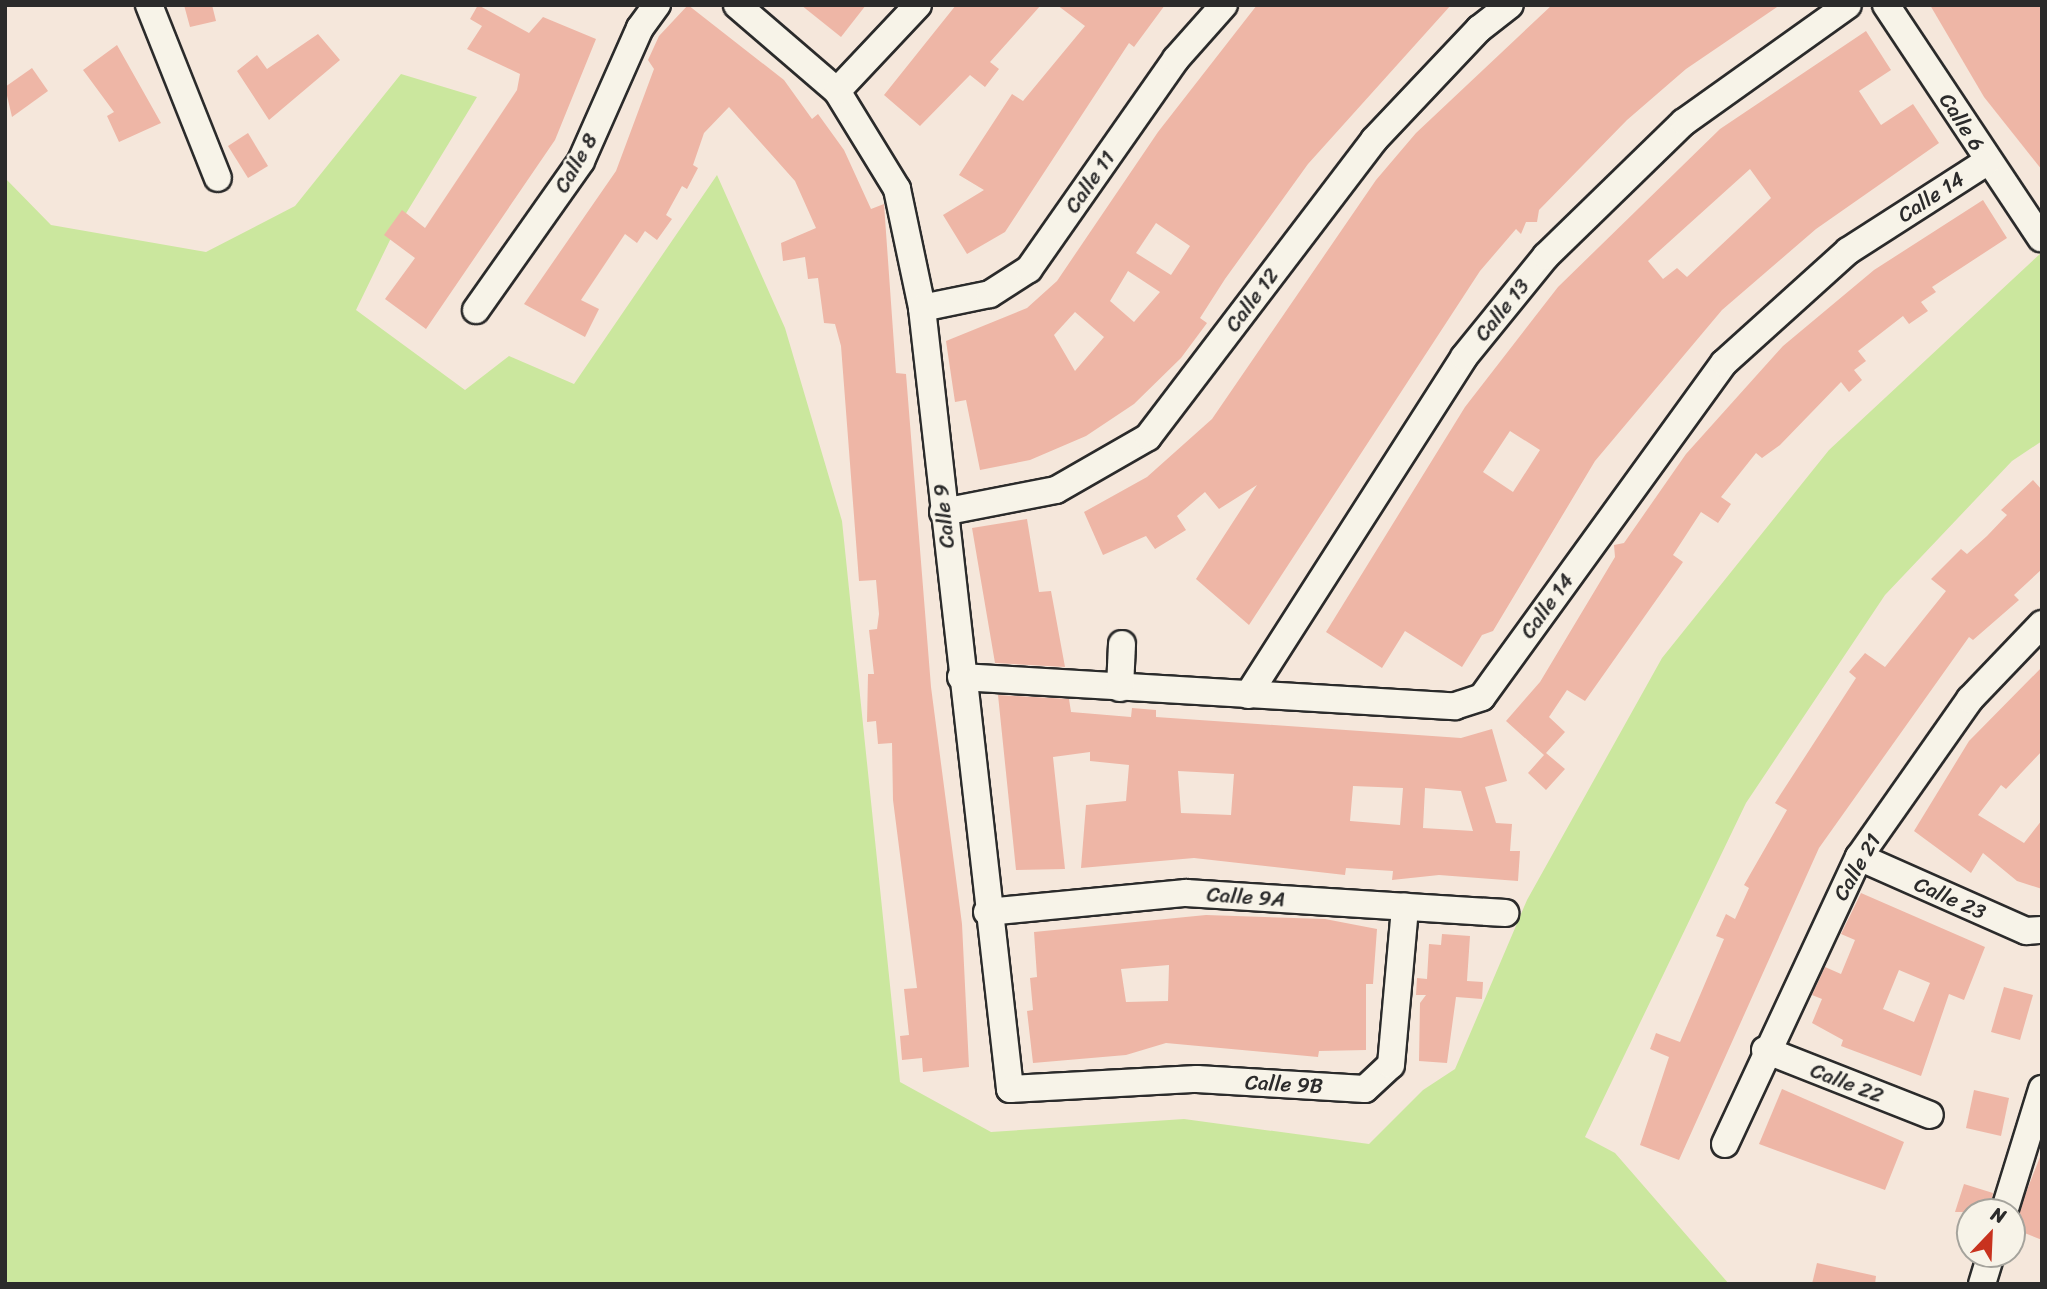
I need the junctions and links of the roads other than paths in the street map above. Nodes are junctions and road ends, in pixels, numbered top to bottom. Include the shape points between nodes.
1 (149, 5) edge
2 (657, 5) edge
3 (737, 5) edge
4 (918, 5) edge
5 (1224, 5) edge
6 (1510, 5) edge
7 (1848, 5) edge
8 (1886, 5) edge
9 (837, 91) junction
10 (1988, 161) junction
11 (218, 178) dead end
12 (2041, 238) edge
13 (922, 308) junction
14 (476, 310) dead end
15 (943, 512) junction
16 (2042, 624) edge
17 (1122, 644) dead end
18 (961, 677) junction
19 (1120, 688) junction
20 (1248, 695) junction
21 (1859, 858) junction
22 (1405, 907) junction
23 (987, 912) junction
24 (1505, 913) dead end
25 (2042, 930) edge
26 (1765, 1050) junction
27 (1010, 1089) joint
28 (2042, 1089) edge
29 (1930, 1115) dead end
30 (1725, 1144) dead end
31 (2008, 1198) edge

1 - 11 street
2 - 14 street, Calle 8 via 640,28 582,161
3 - 9 street, Calle 9
4 - 9 street
5 - 13 street, Calle 11 via 1176,60 1028,269 990,294
6 - 15 street, Calle 12 via 1479,29 1374,140 1148,437 1056,490
7 - 20 street, Calle 13 via 1684,122 1546,256 1464,357
8 - 10 street, Calle 6
9 - 13 street, Calle 9 via 897,189
10 - 12 street, Calle 6
10 - 20 street, Calle 14 via 1848,251 1724,363 1482,697 1454,706
13 - 15 street, Calle 9
15 - 18 street, Calle 9
16 - 21 street, Calle 21 via 1970,699
17 - 19 street
18 - 19 street, Calle 14
18 - 23 street, Calle 9
19 - 20 street, Calle 14
21 - 25 street, Calle 23 via 2026,931
21 - 26 street, Calle 21
22 - 23 street, Calle 9A via 1186,893
22 - 24 street, Calle 9A
22 - 27 street, Calle 9B via 1391,1065 1365,1088 1198,1079
23 - 27 street, Calle 9
26 - 29 street, Calle 22
26 - 30 street, Calle 21
28 - 31 street

